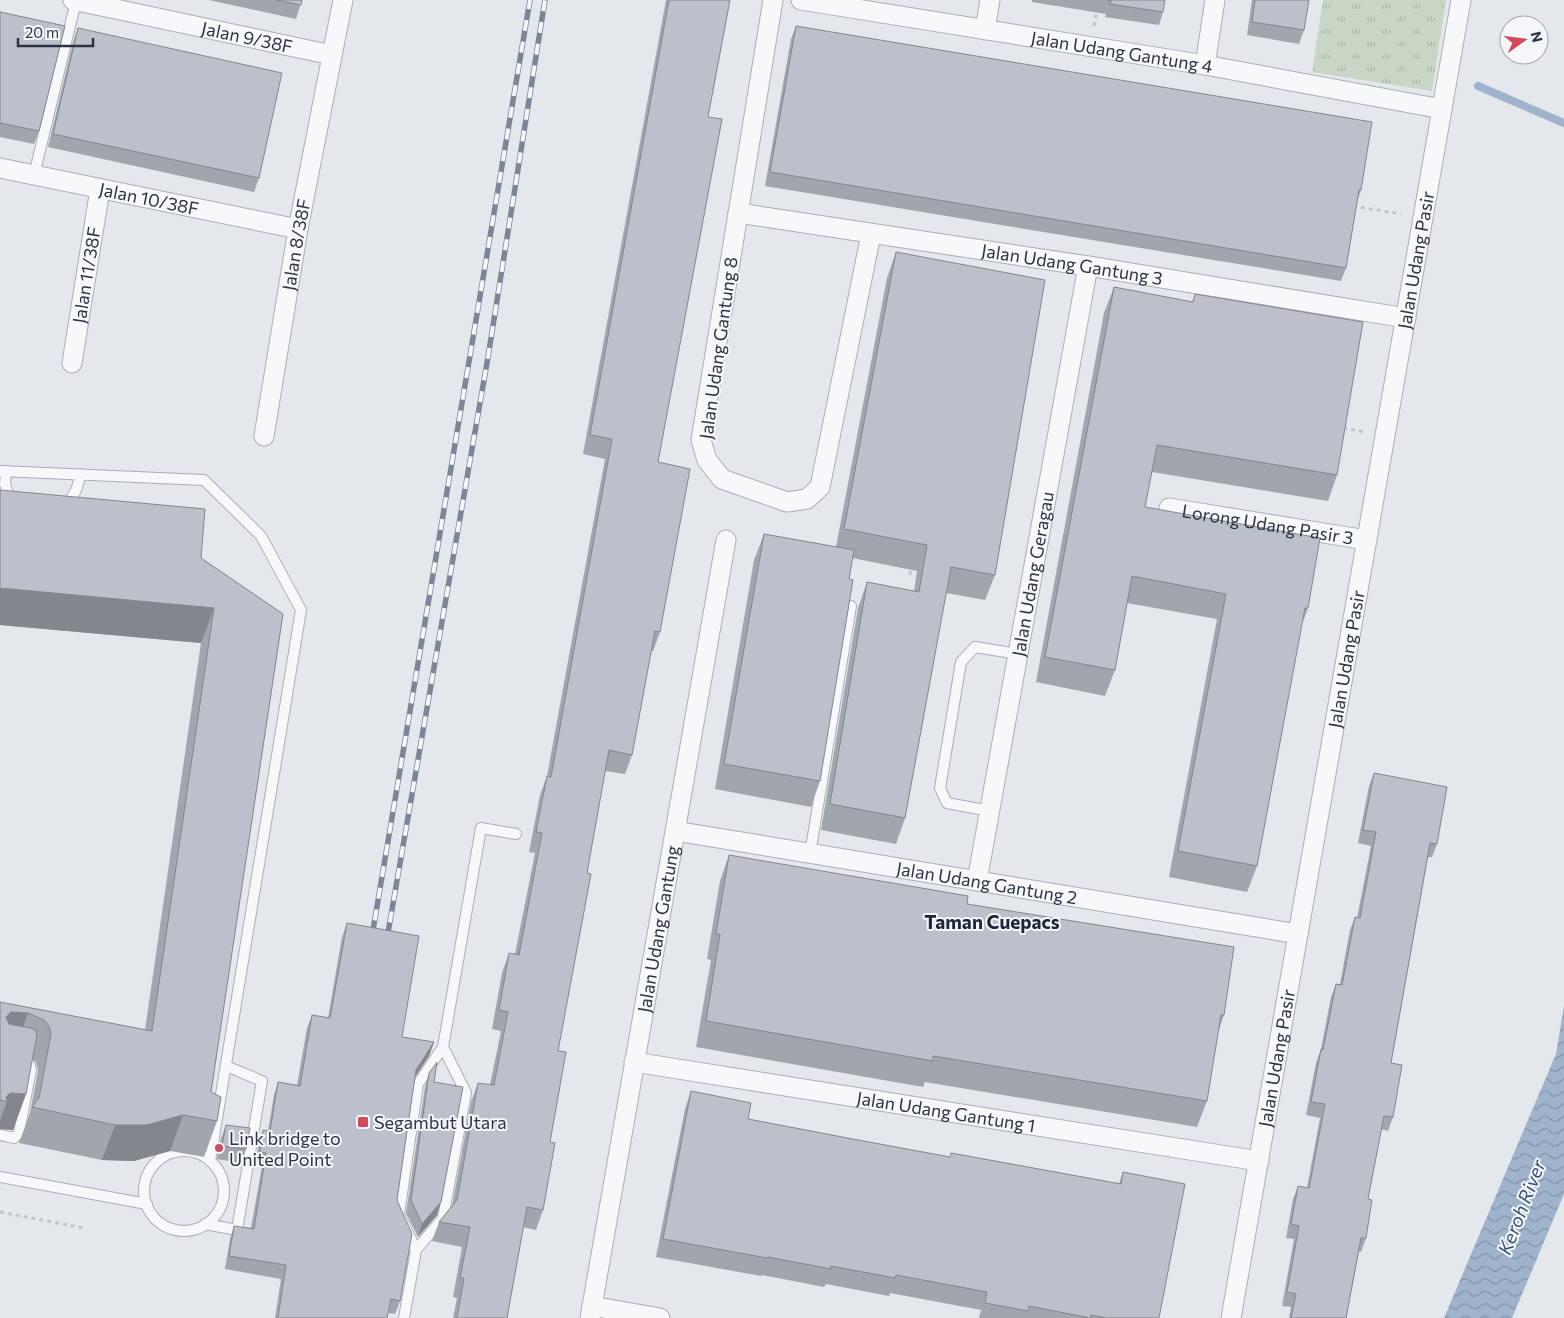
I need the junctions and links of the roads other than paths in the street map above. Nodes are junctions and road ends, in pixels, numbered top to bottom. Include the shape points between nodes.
1 (75, 0) edge
2 (343, 0) edge
3 (774, 0) edge
4 (800, 0) edge
5 (990, 0) edge
6 (1215, 0) edge
7 (1461, 0) edge
8 (985, 30) junction
9 (332, 56) junction
10 (1205, 65) junction
11 (1442, 109) junction
12 (0, 168) edge
13 (34, 175) junction
14 (100, 189) junction
15 (738, 214) junction
16 (298, 229) junction
17 (871, 234) junction
18 (1088, 266) junction
19 (1406, 318) junction
20 (72, 363) dead end
21 (264, 436) dead end
22 (3, 471) edge
23 (80, 474) junction
24 (19, 506) edge
25 (56, 507) edge
26 (1169, 508) dead end
27 (726, 540) dead end
28 (1367, 540) junction
29 (851, 606) edge
30 (1018, 654) junction
31 (990, 811) junction
32 (675, 831) junction
33 (516, 834) dead end
34 (810, 854) junction
35 (977, 881) junction
36 (1298, 934) junction
37 (443, 1047) junction
38 (0, 1054) edge
39 (634, 1062) junction
40 (226, 1066) junction
41 (0, 1135) edge
42 (210, 1160) junction
43 (1259, 1162) junction
44 (0, 1177) edge
45 (147, 1204) junction
46 (205, 1224) junction
47 (416, 1250) junction
48 (591, 1312) edge
49 (404, 1318) edge
50 (660, 1318) edge
51 (1232, 1318) edge

1 - 9 street, Jalan 9/38F
1 - 13 lane
2 - 9 street, Jalan 8/38F
3 - 15 street, Jalan Udang Gantung 8
4 - 8 street, Jalan Udang Gantung 4
5 - 8 street
6 - 10 street
7 - 11 street, Jalan Udang Pasir
8 - 10 street, Jalan Udang Gantung 4
9 - 16 street, Jalan 8/38F
10 - 11 street, Jalan Udang Gantung 4
11 - 19 street, Jalan Udang Pasir
12 - 13 street, Jalan 10/38F
13 - 14 street, Jalan 10/38F
14 - 16 street, Jalan 10/38F
14 - 20 street, Jalan 11/38F
15 - 17 street, Jalan Udang Gantung 3
15 - 17 street, Jalan Udang Gantung 8 via 701,440 707,460 722,479 787,502 807,499 820,487
16 - 21 street, Jalan 8/38F
17 - 18 street, Jalan Udang Gantung 3
18 - 19 street, Jalan Udang Gantung 3
18 - 30 street, Jalan Udang Geragau
19 - 28 street, Jalan Udang Pasir
22 - 23 lane
22 - 24 lane via 11,502
23 - 25 lane via 73,497 65,505
23 - 40 lane via 204,480 261,536 301,610
26 - 28 street, Lorong Udang Pasir 3
27 - 32 street, Jalan Udang Gantung
28 - 36 street, Jalan Udang Pasir
29 - 34 lane
30 - 31 street, Jalan Udang Geragau
30 - 31 lane via 975,647 961,662 940,788 947,803
31 - 35 street, Jalan Udang Geragau
32 - 34 street, Jalan Udang Gantung 2
32 - 39 street, Jalan Udang Gantung
33 - 37 lane via 481,828
34 - 35 street, Jalan Udang Gantung 2
35 - 36 street, Jalan Udang Gantung 2
36 - 43 street, Jalan Udang Pasir
37 - 47 lane via 418,1084 399,1214
37 - 47 lane via 466,1093 443,1218
38 - 41 lane via 26,1059 31,1069 19,1134 14,1138
39 - 43 street, Jalan Udang Gantung 1
39 - 48 street, Jalan Udang Gantung
40 - 42 lane
40 - 46 lane via 262,1081 237,1230
42 - 45 lane via 186,1150 162,1158 152,1166 146,1178
42 - 46 lane via 223,1183 224,1196 220,1209
43 - 51 street, Jalan Udang Pasir
44 - 45 lane
45 - 46 lane via 153,1215 175,1230 188,1230
47 - 49 lane
48 - 50 street

